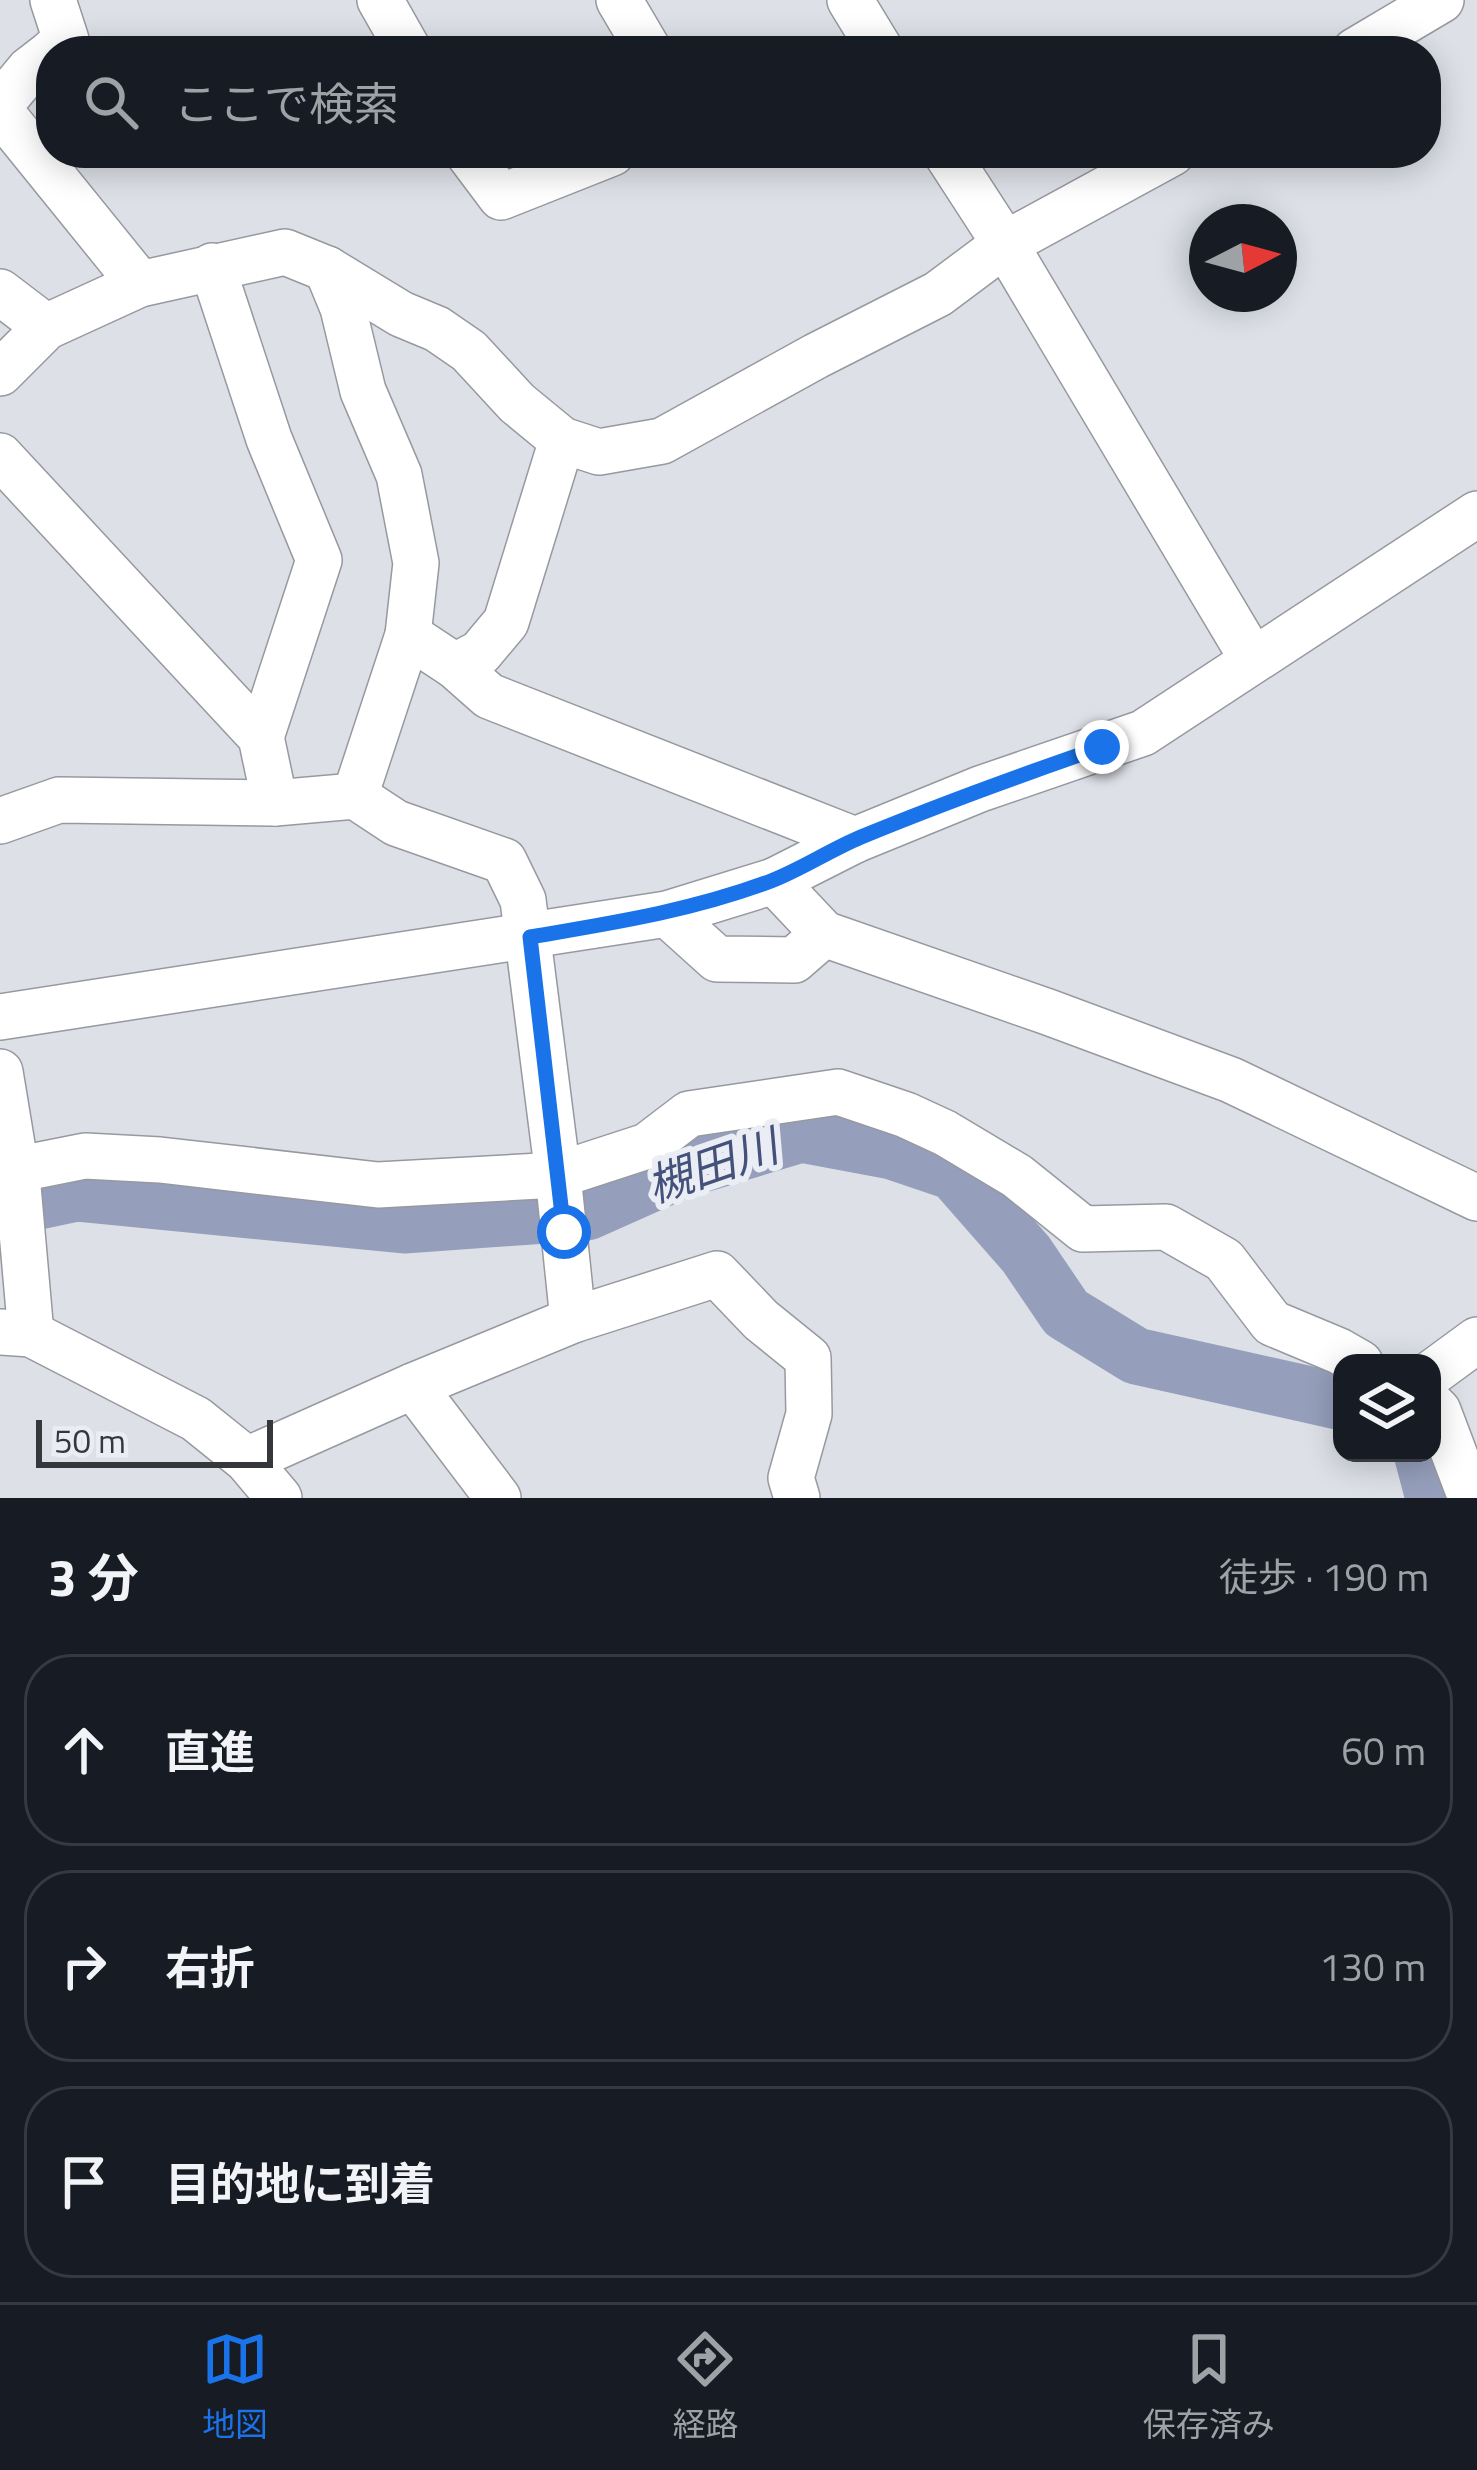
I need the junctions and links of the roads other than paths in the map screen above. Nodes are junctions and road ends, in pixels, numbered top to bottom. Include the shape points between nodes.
1 (53, 0) edge
2 (380, 0) edge
3 (619, 0) edge
4 (850, 0) edge
5 (1441, 0) edge
6 (65, 36) edge
7 (400, 36) edge
8 (641, 36) edge
9 (872, 36) edge
10 (1380, 36) edge
11 (36, 65) edge
12 (0, 108) edge
13 (36, 153) edge
14 (48, 168) edge
15 (479, 168) edge
16 (574, 168) edge
17 (956, 168) edge
18 (1144, 168) edge
19 (1005, 244) junction
20 (212, 266) junction
21 (327, 268) junction
22 (140, 284) junction
23 (0, 292) edge
24 (46, 327) junction
25 (0, 373) edge
26 (562, 440) junction
27 (0, 456) edge
28 (1477, 514) edge
29 (408, 634) junction
30 (1253, 660) junction
31 (455, 666) junction
32 (261, 737) junction
33 (355, 796) junction
34 (275, 803) junction
35 (0, 821) edge
36 (854, 840) junction
37 (773, 880) junction
38 (667, 914) junction
39 (824, 934) junction
40 (530, 937) junction
41 (0, 1017) edge
42 (0, 1072) edge
43 (11, 1172) edge
44 (1477, 1198) edge
45 (561, 1202) junction
46 (574, 1321) junction
47 (16, 1333) edge
48 (1477, 1340) edge
49 (1344, 1354) edge
50 (1441, 1366) edge
51 (413, 1386) junction
52 (1441, 1419) edge
53 (247, 1460) junction
54 (279, 1498) edge
55 (498, 1498) edge
56 (797, 1498) edge
57 (1471, 1498) edge

1 - 6 street
2 - 7 street
3 - 8 street
4 - 9 street
5 - 10 street
11 - 12 street
12 - 13 street
14 - 22 street
15 - 16 street via 501,197
17 - 19 street
18 - 19 street
19 - 26 street via 938,294 662,441 599,452
19 - 30 street
20 - 21 street via 285,252
20 - 22 street
20 - 32 street via 319,560
21 - 26 street via 470,351
21 - 29 street via 363,391 399,475 416,563
22 - 24 street
23 - 24 street
24 - 25 street
26 - 31 street via 506,622 480,653
27 - 32 street
28 - 30 street
29 - 31 street
29 - 33 street
30 - 36 street via 1143,733
31 - 36 street via 489,696
32 - 34 street
33 - 34 street
33 - 40 street via 396,823 504,862
34 - 35 street via 59,800
36 - 37 street
37 - 38 street
37 - 39 street
38 - 39 street via 717,958 794,960
38 - 40 street
39 - 44 street via 1231,1080
40 - 41 street
40 - 45 street
42 - 43 street
43 - 45 street via 85,1156 160,1160
43 - 47 street via 22,1222
45 - 46 street
45 - 49 street via 688,1114 838,1093 945,1132 1083,1229 1166,1227 1224,1260 1272,1323
46 - 51 street
46 - 56 street via 717,1274 808,1358 809,1414 791,1478
47 - 53 street via 196,1419
48 - 50 street
51 - 53 street
51 - 55 street
52 - 57 street
53 - 54 street

